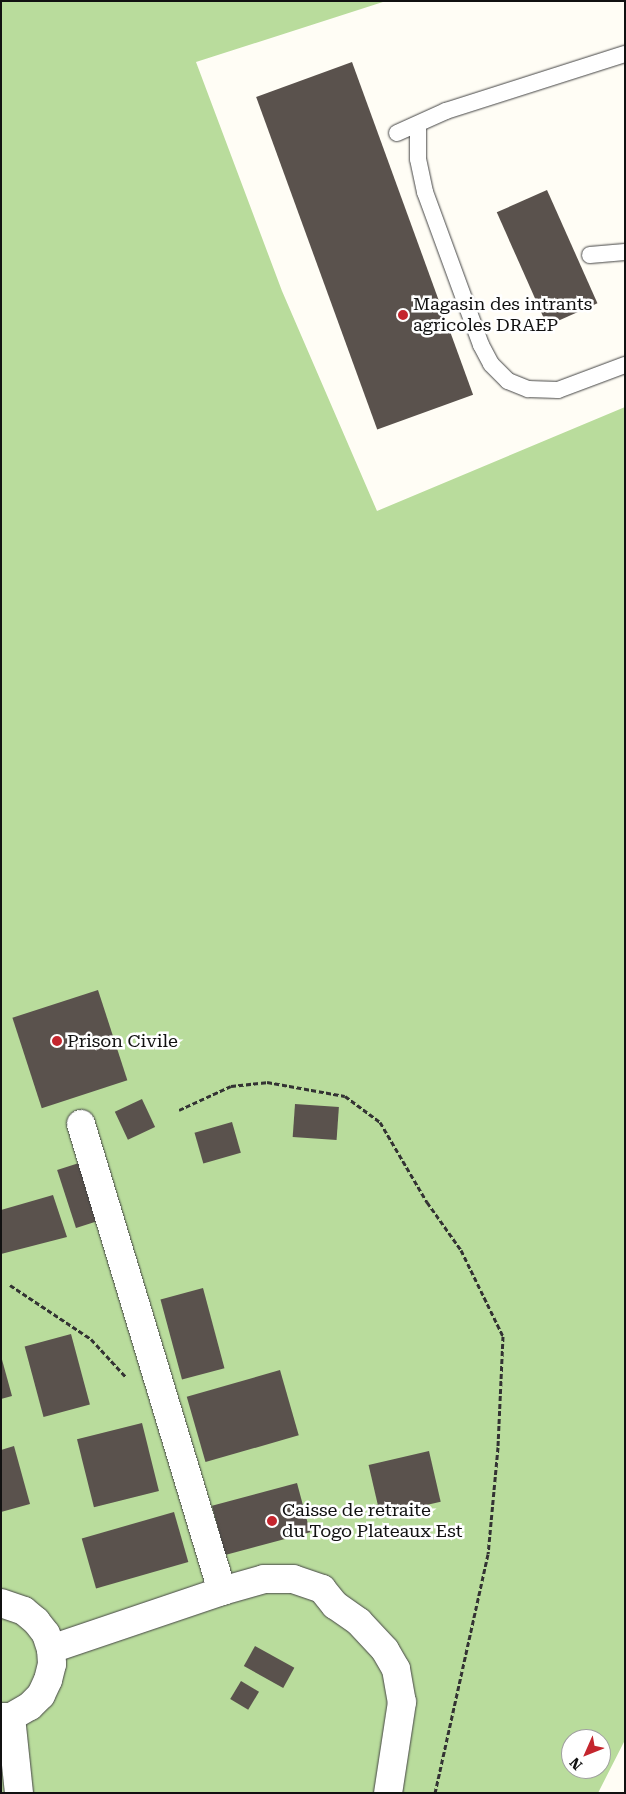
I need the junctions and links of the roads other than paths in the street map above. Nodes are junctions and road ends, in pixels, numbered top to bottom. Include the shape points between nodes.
1 (625, 54) edge
2 (418, 125) junction
3 (397, 133) dead end
4 (625, 252) edge
5 (590, 255) dead end
6 (625, 364) edge
7 (81, 1124) dead end
8 (222, 1591) junction
9 (1, 1603) edge
10 (51, 1649) junction
11 (6, 1717) edge
12 (20, 1793) edge
13 (388, 1793) edge

1 - 2 lane via 446,111
2 - 3 lane
2 - 6 lane via 418,159 425,192 490,364 508,381 528,390 558,390
4 - 5 lane
7 - 8 street
8 - 10 street
8 - 13 street via 264,1580 293,1579 322,1589 386,1650 396,1669 402,1702
9 - 10 street via 24,1611 36,1621 46,1634
10 - 11 street via 52,1664 41,1695 30,1706
11 - 12 street

